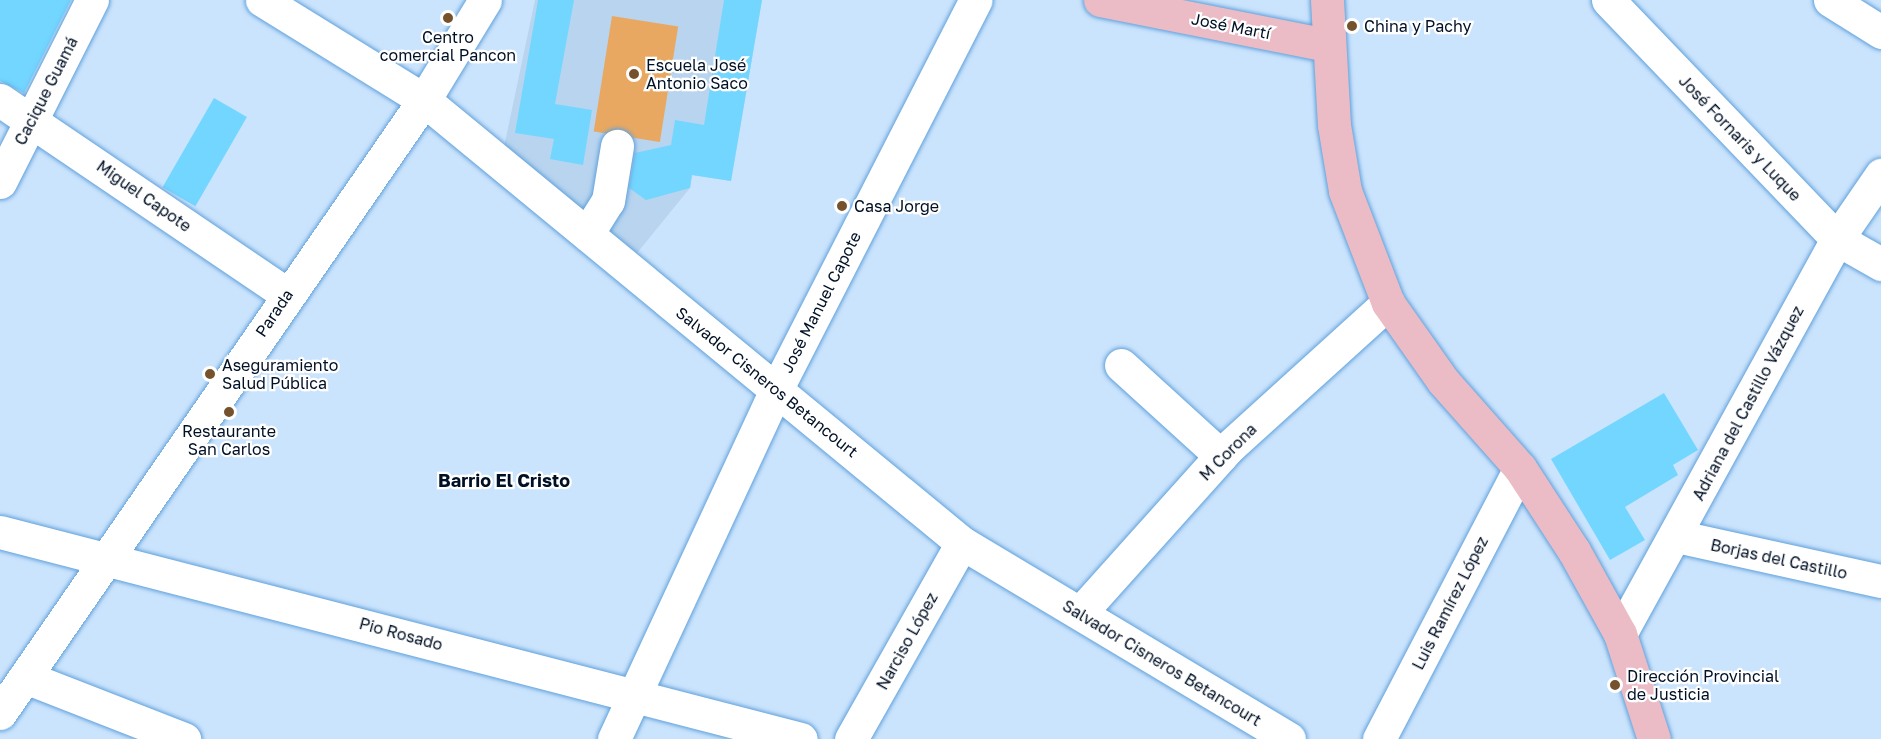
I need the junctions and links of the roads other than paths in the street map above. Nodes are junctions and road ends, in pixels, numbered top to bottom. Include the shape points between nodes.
1 (92, 0) edge
2 (262, 0) edge
3 (485, 0) edge
4 (976, 0) edge
5 (1100, 0) edge
6 (1608, 0) edge
7 (1830, 0) edge
8 (1332, 17) edge
9 (1881, 32) edge
10 (0, 99) edge
11 (424, 100) junction
12 (33, 119) junction
13 (617, 146) dead end
14 (1881, 175) edge
15 (0, 182) edge
16 (587, 234) junction
17 (1837, 239) junction
18 (1881, 264) edge
19 (286, 294) junction
20 (1388, 303) junction
21 (1121, 365) dead end
22 (776, 390) junction
23 (1221, 456) junction
24 (1520, 468) junction
25 (0, 532) edge
26 (1676, 536) junction
27 (962, 543) junction
28 (109, 558) junction
29 (1881, 581) edge
30 (1080, 613) junction
31 (1620, 634) junction
32 (25, 677) junction
33 (633, 694) junction
34 (0, 713) edge
35 (183, 739) edge
36 (614, 739) edge
37 (801, 739) edge
38 (851, 739) edge
39 (1289, 739) edge
40 (1379, 739) edge
41 (1654, 739) edge

1 - 12 street, Cacique Guamá
2 - 11 street, Salvador Cisneros Betancourt
3 - 11 street, Parada
4 - 22 street, José Manuel Capote
5 - 8 main road, José Martí
6 - 17 street, José Fornaris y Luque
7 - 9 street
8 - 20 main road via 1345,191
10 - 12 street, Miguel Capote
11 - 16 street, Salvador Cisneros Betancourt
11 - 19 street, Parada
12 - 15 street, Cacique Guamá
12 - 19 street, Miguel Capote
13 - 16 street via 608,201
14 - 17 street, Adriana del Castillo Vázquez
16 - 22 street, Salvador Cisneros Betancourt
17 - 18 street, José Fornaris y Luque
17 - 26 street, Adriana del Castillo Vázquez
19 - 28 street, Parada
20 - 23 street, M Corona
20 - 24 main road via 1443,381
21 - 23 street
22 - 27 street, Salvador Cisneros Betancourt
22 - 33 street, José Manuel Capote
23 - 30 street, M Corona
24 - 31 main road
24 - 40 street, Luis Ramírez López
25 - 28 street, Pio Rosado
26 - 29 street, Borjas del Castillo
26 - 31 street, Adriana del Castillo Vázquez
27 - 30 street, Salvador Cisneros Betancourt
27 - 38 street, Narciso López
28 - 32 street, Parada
28 - 33 street, Pio Rosado
30 - 39 street, Salvador Cisneros Betancourt
31 - 41 main road
32 - 34 street, Parada
32 - 35 street
33 - 36 street, José Manuel Capote
33 - 37 street, Pio Rosado

